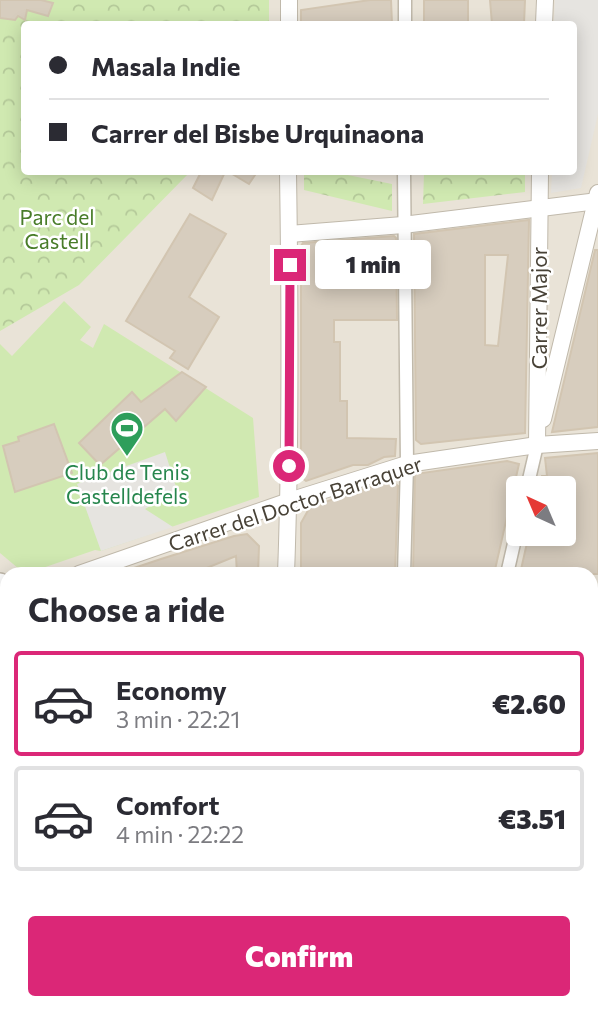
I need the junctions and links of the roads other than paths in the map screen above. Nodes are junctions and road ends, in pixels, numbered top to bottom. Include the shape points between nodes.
1 (289, 0) edge
2 (405, 0) edge
3 (545, 0) edge
4 (289, 21) edge
5 (405, 21) edge
6 (544, 21) edge
7 (288, 175) edge
8 (404, 175) edge
9 (540, 175) edge
10 (597, 199) edge
11 (539, 208) junction
12 (403, 225) junction
13 (289, 234) junction
14 (598, 441) edge
15 (537, 445) junction
16 (407, 464) junction
17 (530, 476) edge
18 (289, 501) junction
19 (513, 546) edge
20 (99, 567) edge
21 (286, 567) edge
22 (404, 567) edge
23 (509, 567) edge

1 - 4 street
2 - 5 street
3 - 6 street
7 - 13 street
8 - 12 street
9 - 11 street, Carrer Major
10 - 11 street
10 - 15 street
11 - 12 street
11 - 15 street, Carrer Major
12 - 13 street
12 - 16 street
13 - 18 street
14 - 15 street, Carrer del Doctor Barraquer
15 - 16 street, Carrer del Doctor Barraquer
15 - 17 street
16 - 18 street, Carrer del Doctor Barraquer
16 - 22 street
18 - 20 street, Carrer del Doctor Barraquer
18 - 21 street
19 - 23 street

